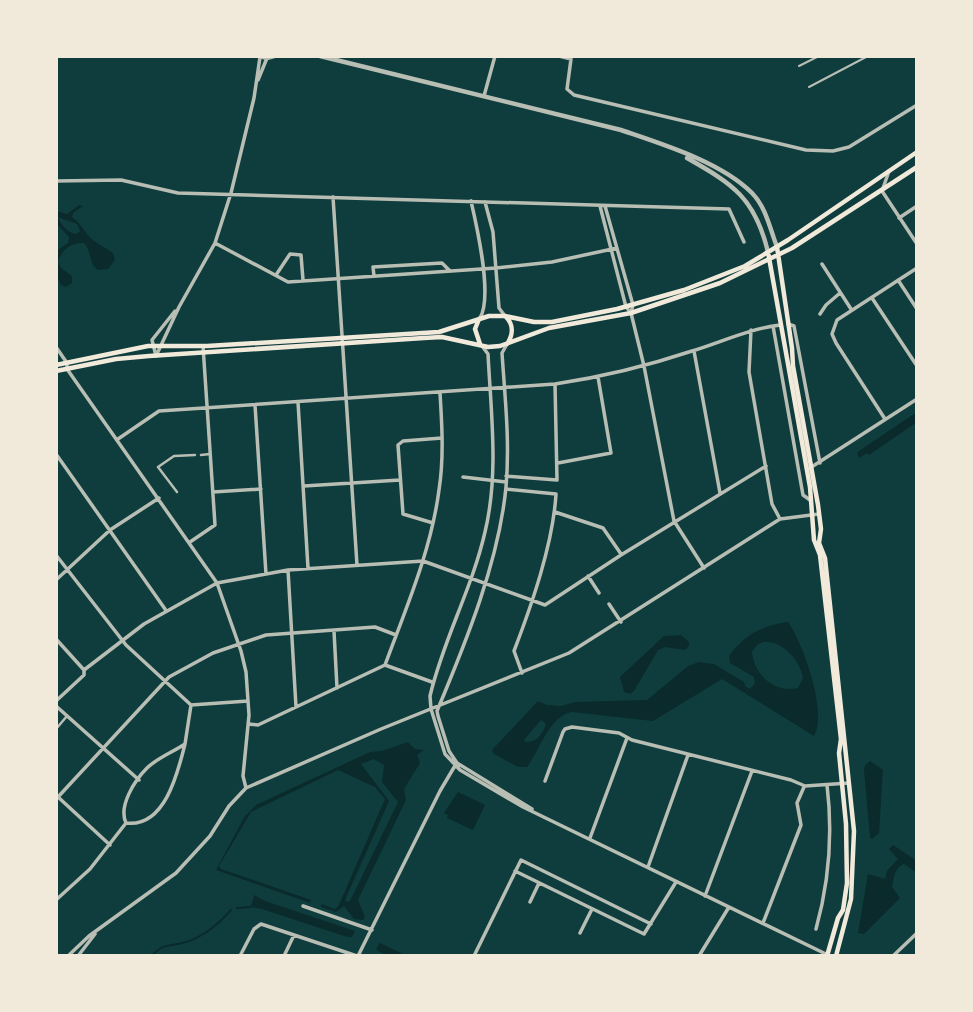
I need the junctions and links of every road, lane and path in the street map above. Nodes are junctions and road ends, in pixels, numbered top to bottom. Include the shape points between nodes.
1 (259, 56) edge
2 (275, 56) edge
3 (320, 56) edge
4 (495, 56) edge
5 (559, 56) edge
6 (818, 56) edge
7 (868, 56) edge
8 (267, 58) junction
9 (799, 66) dead end
10 (257, 82) junction
11 (809, 87) dead end
12 (484, 96) junction
13 (917, 105) edge
14 (662, 143) junction
15 (917, 152) edge
16 (917, 167) edge
17 (890, 169) junction
18 (56, 181) edge
19 (882, 191) junction
20 (231, 193) junction
21 (333, 197) junction
22 (471, 201) junction
23 (485, 202) junction
24 (603, 206) junction
25 (917, 206) edge
26 (899, 218) junction
27 (744, 242) dead end
28 (215, 243) junction
29 (917, 243) edge
30 (777, 247) junction
31 (614, 249) junction
32 (768, 252) junction
33 (779, 255) junction
34 (769, 261) junction
35 (822, 264) dead end
36 (496, 268) junction
37 (917, 268) edge
38 (483, 269) junction
39 (450, 271) junction
40 (276, 275) junction
41 (374, 276) junction
42 (338, 278) junction
43 (898, 280) junction
44 (303, 281) junction
45 (840, 293) junction
46 (872, 297) junction
47 (633, 305) junction
48 (179, 306) junction
49 (626, 307) junction
50 (917, 309) edge
51 (852, 310) junction
52 (631, 313) junction
53 (820, 314) dead end
54 (505, 316) junction
55 (480, 319) junction
56 (788, 324) junction
57 (780, 325) junction
58 (772, 326) junction
59 (751, 330) junction
60 (342, 342) junction
61 (507, 344) junction
62 (481, 345) junction
63 (152, 346) junction
64 (159, 346) junction
65 (203, 346) junction
66 (56, 347) edge
67 (694, 351) junction
68 (203, 354) junction
69 (156, 356) junction
70 (56, 364) edge
71 (67, 366) junction
72 (644, 366) junction
73 (917, 366) edge
74 (56, 372) edge
75 (598, 377) junction
76 (555, 384) junction
77 (505, 389) junction
78 (490, 390) junction
79 (440, 393) junction
80 (346, 399) junction
81 (917, 399) edge
82 (298, 402) junction
83 (255, 405) junction
84 (207, 408) junction
85 (886, 419) junction
86 (442, 438) junction
87 (118, 439) junction
88 (56, 454) edge
89 (210, 454) junction
90 (195, 455) dead end
91 (201, 455) dead end
92 (558, 463) junction
93 (820, 463) junction
94 (766, 466) junction
95 (810, 469) junction
96 (506, 476) junction
97 (463, 477) dead end
98 (400, 480) junction
99 (492, 481) junction
100 (506, 482) junction
101 (352, 483) junction
102 (303, 486) junction
103 (261, 489) junction
104 (506, 489) junction
105 (177, 492) dead end
106 (212, 492) junction
107 (720, 494) junction
108 (159, 498) junction
109 (810, 500) junction
110 (555, 512) junction
111 (819, 514) junction
112 (812, 515) junction
113 (780, 519) junction
114 (674, 521) junction
115 (434, 523) junction
116 (110, 530) junction
117 (190, 542) junction
118 (56, 555) edge
119 (621, 555) junction
120 (424, 561) junction
121 (357, 565) junction
122 (66, 568) junction
123 (308, 568) junction
124 (704, 568) junction
125 (288, 570) junction
126 (267, 574) junction
127 (588, 576) junction
128 (472, 578) junction
129 (56, 580) edge
130 (217, 583) junction
131 (485, 584) junction
132 (600, 593) dead end
133 (533, 601) junction
134 (609, 604) dead end
135 (166, 610) junction
136 (621, 622) junction
137 (334, 630) junction
138 (291, 633) junction
139 (396, 635) junction
140 (56, 639) edge
141 (121, 640) junction
142 (239, 644) junction
143 (385, 665) junction
144 (84, 670) junction
145 (522, 673) junction
146 (164, 681) junction
147 (433, 683) junction
148 (337, 688) junction
149 (249, 701) junction
150 (56, 703) edge
151 (191, 705) junction
152 (440, 705) junction
153 (296, 707) junction
154 (431, 709) junction
155 (68, 716) junction
156 (248, 724) junction
157 (56, 729) edge
158 (627, 738) junction
159 (185, 744) junction
160 (102, 749) junction
161 (688, 755) junction
162 (456, 764) junction
163 (752, 771) junction
164 (139, 780) junction
165 (545, 781) dead end
166 (842, 783) junction
167 (849, 783) junction
168 (827, 785) junction
169 (805, 786) junction
170 (246, 788) junction
171 (57, 797) edge
172 (126, 822) junction
173 (589, 839) junction
174 (110, 845) junction
175 (648, 867) junction
176 (515, 872) junction
177 (677, 882) junction
178 (539, 883) junction
179 (705, 896) junction
180 (56, 900) edge
181 (530, 902) dead end
182 (303, 906) dead end
183 (729, 907) junction
184 (592, 909) junction
185 (763, 923) junction
186 (651, 924) junction
187 (816, 929) dead end
188 (99, 930) junction
189 (372, 930) junction
190 (580, 933) dead end
191 (917, 933) edge
192 (294, 935) junction
193 (701, 955) edge
194 (68, 956) edge
195 (78, 956) edge
196 (240, 956) edge
197 (284, 956) edge
198 (358, 956) edge
199 (474, 956) edge
200 (828, 956) edge
201 (836, 956) edge
202 (893, 956) edge

1 - 8 street
1 - 10 street
2 - 8 street
3 - 12 street
4 - 12 street
5 - 13 street via 571,59 567,89 574,94 806,150 849,147
6 - 9 lane
7 - 11 lane
8 - 10 street
10 - 20 street
12 - 14 street
14 - 30 street via 736,180 753,194
14 - 32 street via 713,173 747,201
15 - 17 main road
16 - 19 main road
17 - 19 street
17 - 30 main road
18 - 20 street via 121,180 178,193
19 - 26 street
19 - 33 main road
20 - 21 street
20 - 28 street
21 - 22 street
21 - 42 street
22 - 23 street
22 - 38 street
23 - 24 street
23 - 36 street
24 - 27 street via 729,209
24 - 31 street
25 - 26 street
26 - 29 street
28 - 40 street
28 - 48 street
30 - 32 main road
30 - 33 main road
31 - 36 street
31 - 47 street
31 - 49 street
32 - 34 main road
32 - 47 main road via 705,282
33 - 34 main road
33 - 56 main road
34 - 52 main road
34 - 57 main road
35 - 45 street
36 - 38 street
36 - 54 street via 499,308
37 - 43 street
38 - 39 street
38 - 55 street via 485,309
39 - 41 street
39 - 41 street via 442,263 373,267
40 - 44 street via 288,282
40 - 44 street via 286,257 301,255
41 - 42 street
42 - 44 street
42 - 60 street
43 - 46 street
43 - 50 street
45 - 51 street
45 - 53 street
46 - 51 street
46 - 73 street
47 - 49 main road
47 - 52 street
48 - 63 street
48 - 64 street
49 - 52 street
49 - 54 main road via 552,322
51 - 85 street via 837,320 833,339
52 - 61 main road via 550,328
52 - 72 street
54 - 55 main road
54 - 61 main road via 512,336
55 - 60 main road via 447,331
55 - 62 main road via 475,329
56 - 57 main road
56 - 93 street via 794,326
56 - 95 main road
57 - 58 street
57 - 95 main road
58 - 59 street
58 - 109 street via 803,495
59 - 67 street
59 - 94 street via 749,372
60 - 62 main road via 442,337
60 - 65 main road
60 - 68 main road
60 - 80 street
61 - 62 main road
61 - 77 street via 502,353
62 - 78 street via 488,354
63 - 64 main road
63 - 69 street
63 - 71 main road
64 - 65 main road
64 - 69 street
65 - 68 street
66 - 71 street
67 - 72 street
67 - 107 street
68 - 69 main road
68 - 84 street
69 - 71 main road
70 - 71 main road
71 - 74 main road
71 - 87 street
72 - 75 street
72 - 114 street
75 - 76 street
75 - 92 street via 611,453
76 - 77 street
76 - 92 street
77 - 78 street
77 - 96 street
78 - 79 street
78 - 99 street
79 - 80 street
79 - 86 street
80 - 82 street
80 - 101 street
81 - 85 street
82 - 83 street
82 - 102 street
83 - 84 street
83 - 103 street
84 - 87 street via 159,411
84 - 89 street
85 - 93 street
86 - 98 street via 399,442
86 - 115 street
87 - 108 street
88 - 116 street
89 - 91 street
89 - 106 street
90 - 105 street via 174,456 158,467
92 - 96 street via 557,480
93 - 95 street
94 - 107 street
94 - 113 street via 772,504
95 - 109 main road
95 - 111 main road
96 - 100 street
97 - 99 street
98 - 101 street
98 - 115 street via 402,514
99 - 100 street
99 - 128 street via 486,531
100 - 104 street
101 - 102 street
101 - 121 street
102 - 123 street
103 - 106 street
103 - 126 street
104 - 110 street via 556,494
104 - 131 street
106 - 117 street via 215,525
107 - 114 street
108 - 116 street
108 - 117 street
109 - 112 main road
110 - 119 street via 603,528
110 - 133 street
111 - 112 street
111 - 167 main road
112 - 113 street
112 - 166 main road via 841,739
113 - 124 street
114 - 119 street
114 - 124 street
115 - 120 street
116 - 122 street
116 - 135 street
117 - 130 street
118 - 122 street
119 - 127 street
120 - 121 street
120 - 128 street
120 - 139 street
121 - 123 street
122 - 129 street
122 - 141 street
123 - 125 street
124 - 136 street
125 - 126 street
125 - 138 street
126 - 130 street
127 - 132 street
127 - 133 street via 545,605
128 - 131 street
128 - 147 street
130 - 135 street
130 - 142 street
131 - 133 street
131 - 152 street
133 - 145 street via 514,651
134 - 136 street
135 - 141 street
136 - 145 street via 569,653
137 - 138 street
137 - 139 street via 375,627
137 - 148 street
138 - 142 street
138 - 153 street
139 - 143 street
140 - 144 street
141 - 144 street
141 - 146 street
142 - 146 street via 182,668
142 - 149 street
143 - 147 street
143 - 148 street
144 - 150 street
145 - 152 street
146 - 151 street
146 - 160 street
147 - 154 street
148 - 153 street
149 - 151 street
149 - 156 street
150 - 155 street
151 - 159 street
152 - 154 street
152 - 162 street via 438,716
153 - 156 street via 258,725
154 - 162 street via 445,754
154 - 170 street
155 - 157 street
155 - 160 street
156 - 170 street
158 - 161 street
158 - 165 street via 619,733 565,729
158 - 173 street
159 - 164 street via 147,768
159 - 172 street via 173,788 156,811 139,823
160 - 164 street
160 - 171 street
161 - 163 street
161 - 175 street
162 - 173 street
162 - 189 street
163 - 169 street
163 - 179 street
164 - 172 street via 123,812
166 - 167 street
166 - 168 street
166 - 200 main road via 847,883
167 - 201 main road via 854,864 851,899
168 - 169 street
168 - 187 street via 828,864
169 - 185 street via 797,803 801,825
170 - 188 street via 176,873
171 - 174 street
172 - 174 street
173 - 175 street
174 - 180 street
175 - 177 street
176 - 178 street
176 - 186 street via 521,860
176 - 199 street
177 - 179 street
177 - 186 street
178 - 181 street
178 - 184 street
179 - 183 street
182 - 189 street
183 - 185 street
183 - 193 street
184 - 186 street via 644,934
184 - 190 street
185 - 200 street
188 - 194 street
188 - 195 street
189 - 198 street
191 - 202 street
192 - 196 street via 256,925
192 - 197 street
192 - 198 street

